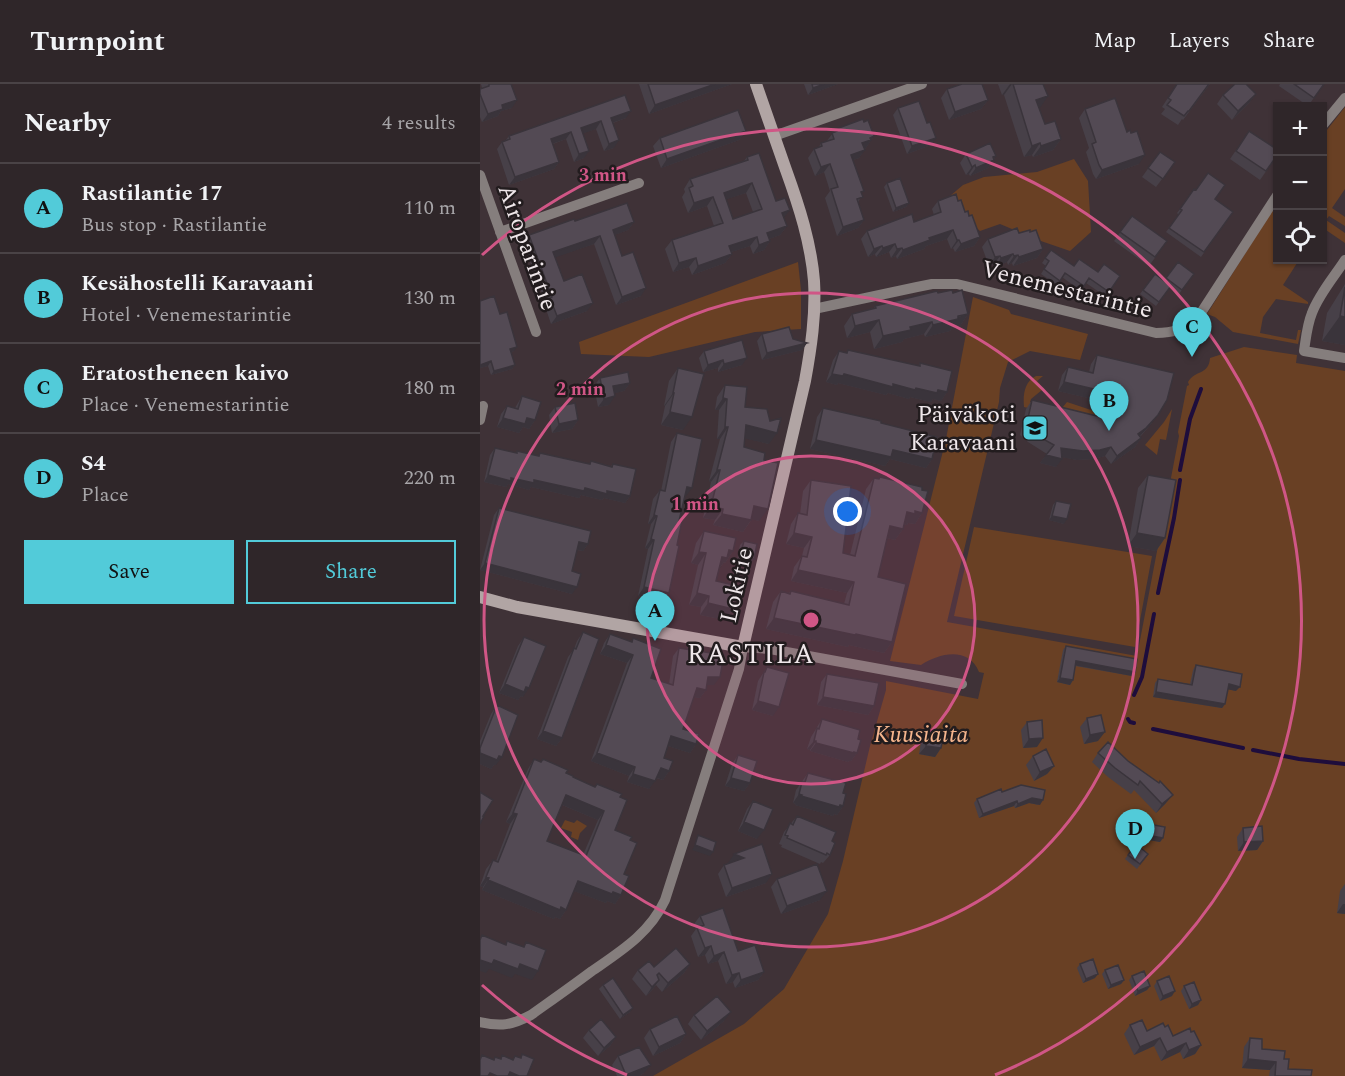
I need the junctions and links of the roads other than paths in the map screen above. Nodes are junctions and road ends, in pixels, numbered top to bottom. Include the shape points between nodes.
1 (756, 84) edge
2 (922, 84) edge
3 (1345, 98) edge
4 (1327, 121) edge
5 (774, 136) junction
6 (480, 175) edge
7 (639, 183) dead end
8 (1273, 202) edge
9 (500, 232) junction
10 (1345, 260) edge
11 (814, 309) junction
12 (536, 332) dead end
13 (1345, 358) edge
14 (483, 406) dead end
15 (480, 420) edge
16 (480, 597) edge
17 (743, 647) junction
18 (962, 684) dead end
19 (480, 1022) edge

1 - 5 street, Lokitie
2 - 5 street
3 - 4 street
5 - 11 street, Lokitie via 804,225 812,266
6 - 9 street, Airoparintie
7 - 9 street
8 - 11 street, Venemestarintie via 1197,319 1173,332 1156,333 957,284 916,286
9 - 12 street, Airoparintie
10 - 13 street via 1315,305 1304,351
11 - 17 street, Lokitie via 805,381
14 - 15 street
16 - 17 street
17 - 18 street
17 - 19 street, Lokitie via 665,900 651,925 531,1015 506,1025

